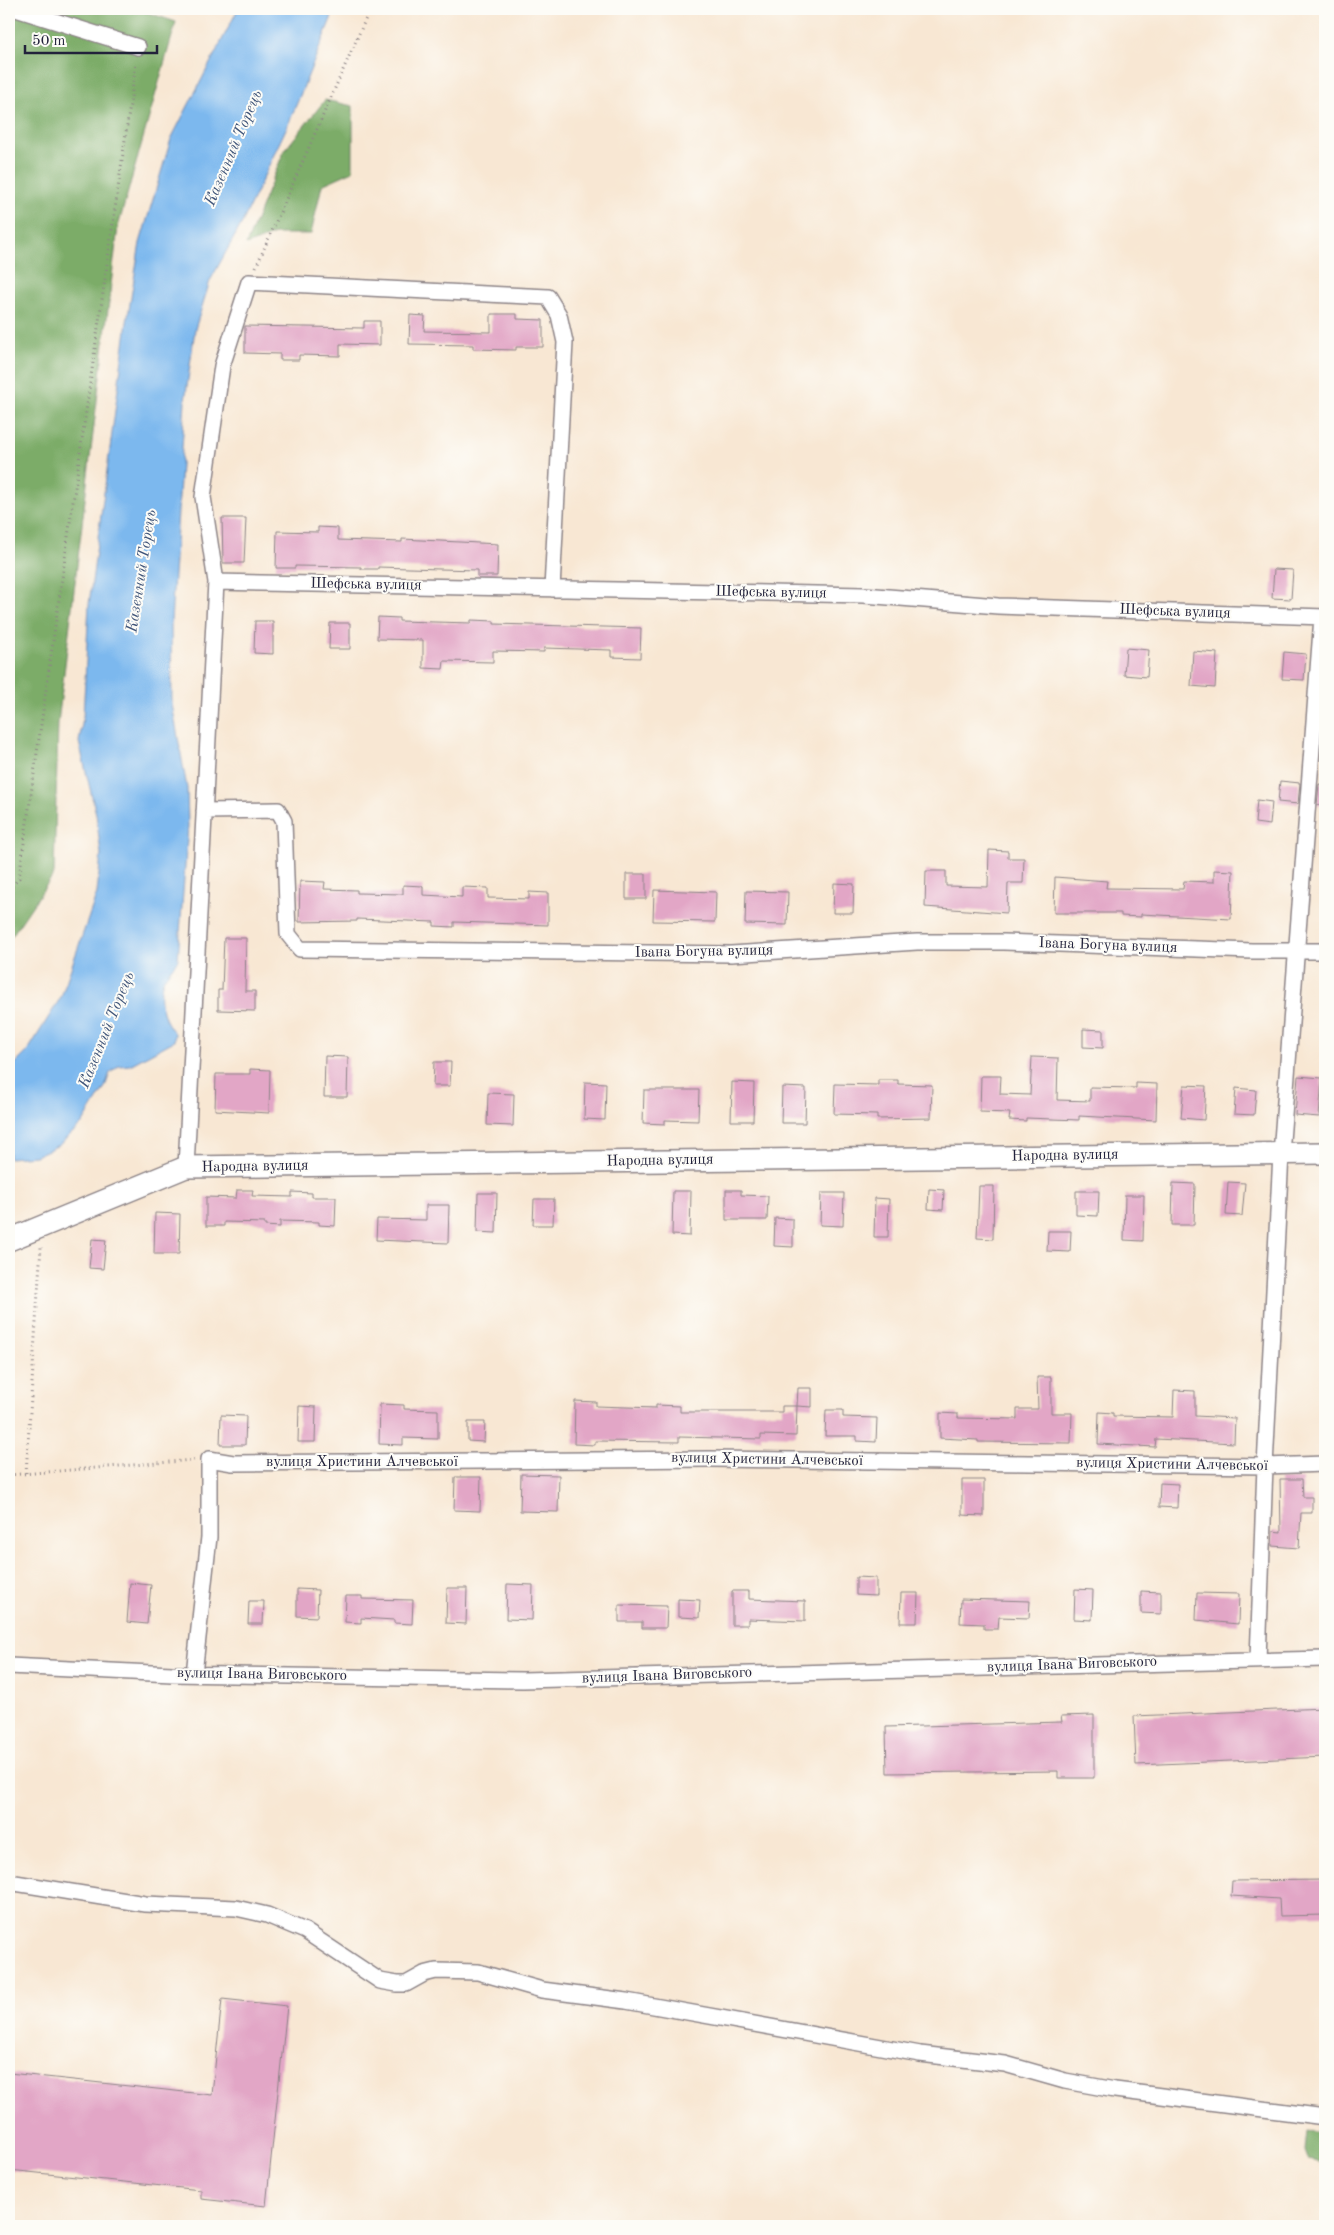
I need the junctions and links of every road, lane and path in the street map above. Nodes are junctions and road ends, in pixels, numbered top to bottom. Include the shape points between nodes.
1 (16, 9) edge
2 (370, 9) edge
3 (138, 47) joint
4 (249, 282) junction
5 (216, 582) junction
6 (552, 588) junction
7 (1324, 617) edge
8 (204, 811) junction
9 (9, 890) edge
10 (1296, 951) junction
11 (1325, 951) edge
12 (1325, 1153) edge
13 (1281, 1154) junction
14 (186, 1167) junction
15 (42, 1227) junction
16 (9, 1240) edge
17 (209, 1459) junction
18 (1325, 1464) edge
19 (1265, 1466) junction
20 (26, 1473) junction
21 (9, 1474) edge
22 (1325, 1659) edge
23 (1258, 1660) junction
24 (9, 1666) edge
25 (194, 1674) junction
26 (9, 1882) edge
27 (1325, 2117) edge

1 - 3 street
2 - 4 path
3 - 9 path via 19,878
4 - 5 street via 222,366 203,497
4 - 6 street via 548,297 559,316 565,342
5 - 6 street, Шефська вулиця
5 - 8 street
6 - 7 street, Шефська вулиця via 864,595 998,606
7 - 10 street
8 - 10 street, Івана Богуна вулиця via 278,810 284,821 288,934 300,949 731,954 917,942 1004,942
8 - 14 street
10 - 11 street, Івана Богуна вулиця
10 - 13 street
12 - 13 street, Народна вулиця
13 - 14 street, Народна вулиця
13 - 19 street
14 - 15 street, Народна вулиця
15 - 16 street, Народна вулиця
15 - 20 path
17 - 19 street, вулиця Христини Алчевської via 243,1462 710,1459
17 - 20 path
17 - 25 street via 209,1537
18 - 19 street, вулиця Христини Алчевської
19 - 23 street
20 - 21 path
22 - 23 street, вулиця Івана Виговського
23 - 25 street, вулиця Івана Виговського via 523,1680
24 - 25 street, вулиця Івана Виговського
26 - 27 street via 145,1904 236,1908 267,1914 306,1931 380,1981 406,1984 436,1971 478,1972 542,1990 626,2001 920,2054 1004,2064 1065,2081 1115,2090

